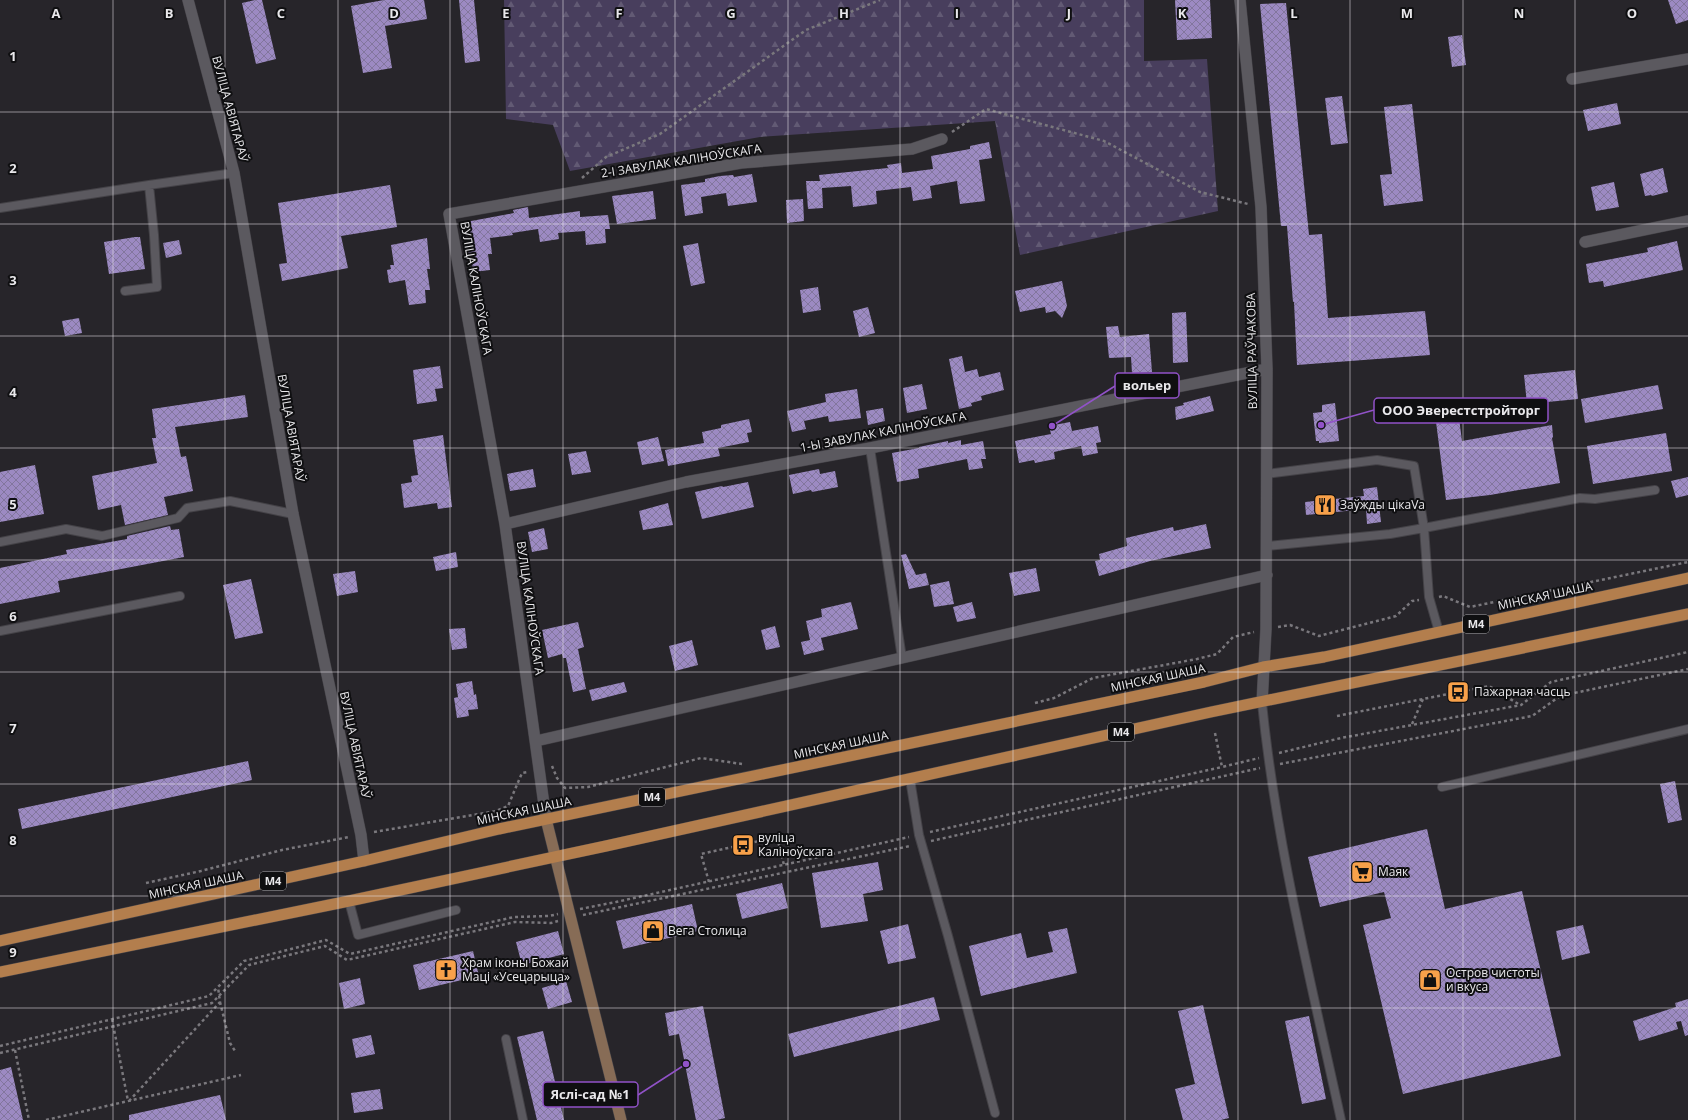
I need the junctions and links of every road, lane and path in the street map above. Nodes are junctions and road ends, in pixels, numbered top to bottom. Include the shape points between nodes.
1 (188, 0) edge
2 (880, 0) edge
3 (1240, 0) edge
4 (1688, 59) edge
5 (1572, 79) dead end
6 (942, 139) joint
7 (234, 174) junction
8 (579, 180) dead end
9 (149, 185) junction
10 (1261, 207) junction
11 (0, 208) edge
12 (449, 214) joint
13 (1688, 221) edge
14 (1585, 242) dead end
15 (125, 291) dead end
16 (1267, 369) junction
17 (870, 448) junction
18 (1266, 474) junction
19 (1655, 490) dead end
20 (293, 514) junction
21 (505, 524) junction
22 (1424, 528) junction
23 (0, 542) edge
24 (1267, 546) junction
25 (1688, 562) edge
26 (1267, 576) junction
27 (1688, 578) edge
28 (180, 596) dead end
29 (1429, 597) junction
30 (1688, 614) edge
31 (1266, 628) junction
32 (0, 630) edge
33 (1439, 632) junction
34 (1688, 652) edge
35 (902, 658) junction
36 (1263, 667) junction
37 (1688, 669) edge
38 (1423, 699) junction
39 (1031, 703) dead end
40 (1262, 703) junction
41 (1521, 705) junction
42 (1337, 716) dead end
43 (1412, 725) junction
44 (1688, 729) edge
45 (1215, 733) dead end
46 (536, 741) junction
47 (1267, 756) junction
48 (749, 763) dead end
49 (1270, 766) junction
50 (1222, 767) junction
51 (910, 779) junction
52 (588, 787) dead end
53 (1442, 787) dead end
54 (496, 810) dead end
55 (546, 819) junction
56 (361, 835) junction
57 (919, 835) junction
58 (922, 843) junction
59 (555, 857) junction
60 (364, 861) junction
61 (784, 865) junction
62 (709, 882) junction
63 (146, 883) dead end
64 (349, 901) junction
65 (456, 910) dead end
66 (569, 914) junction
67 (0, 941) edge
68 (0, 972) edge
69 (218, 987) junction
70 (220, 995) junction
71 (220, 1002) junction
72 (112, 1019) junction
73 (114, 1026) junction
74 (506, 1039) dead end
75 (0, 1046) edge
76 (15, 1050) junction
77 (235, 1051) dead end
78 (0, 1053) edge
79 (241, 1075) dead end
80 (128, 1101) junction
81 (995, 1113) dead end
82 (29, 1120) edge
83 (46, 1120) edge
84 (523, 1120) edge
85 (621, 1120) edge
86 (1341, 1120) edge

1 - 7 street, ВУЛІЦА АВІЯТАРАЎ
2 - 8 path via 806,30 660,134 606,157
3 - 10 street, ВУЛІЦА РАЎЧАКОВА
4 - 5 street
6 - 10 path via 986,109 1104,141 1200,192
6 - 12 street, 2-І ЗАВУЛАК КАЛІНОЎСКАГА via 912,149 741,163
7 - 9 lane
7 - 20 street, ВУЛІЦА АВІЯТАРАЎ
9 - 11 lane
9 - 15 lane via 157,287
10 - 16 street, ВУЛІЦА РАЎЧАКОВА
12 - 21 street, ВУЛІЦА КАЛІНОЎСКАГА
13 - 14 street
16 - 17 street, 1-Ы ЗАВУЛАК КАЛІНОЎСКАГА
16 - 18 street, ВУЛІЦА РАЎЧАКОВА
17 - 21 street, 1-Ы ЗАВУЛАК КАЛІНОЎСКАГА via 686,482
17 - 35 lane
18 - 22 lane via 1377,460 1414,466
18 - 24 street, ВУЛІЦА РАЎЧАКОВА
19 - 22 lane via 1595,499 1580,498
20 - 23 lane via 230,501 187,508 178,518 102,536 66,529
20 - 56 street, ВУЛІЦА АВІЯТАРАЎ
21 - 46 street, ВУЛІЦА КАЛІНОЎСКАГА
22 - 24 lane via 1390,534
22 - 29 lane
24 - 26 street, ВУЛІЦА РАЎЧАКОВА
25 - 29 path via 1470,607 1443,596
26 - 31 street, ВУЛІЦА РАЎЧАКОВА
26 - 35 street
27 - 33 main road, МІНСКАЯ ШАША / М4
28 - 32 lane
29 - 31 path via 1412,601 1396,616 1319,636 1290,625
29 - 33 lane
30 - 40 main road, М4
31 - 36 street, ВУЛІЦА РАЎЧАКОВА
31 - 39 path via 1233,637 1217,654 1093,678 1054,698
33 - 36 main road, МІНСКАЯ ШАША / М4 via 1324,657
34 - 41 path via 1551,682
35 - 46 street
36 - 40 street, ВУЛІЦА РАЎЧАКОВА
36 - 55 main road, МІНСКАЯ ШАША / М4 via 1181,687
37 - 49 path via 1560,696 1532,716
38 - 41 path via 1490,686
38 - 42 path
38 - 43 path
40 - 47 lane
40 - 51 main road, М4 via 1210,712
41 - 43 path
43 - 47 path via 1341,738
44 - 53 lane
45 - 50 path
46 - 55 street, ВУЛІЦА КАЛІНОЎСКАГА
47 - 49 lane
47 - 50 path
48 - 52 path via 702,758
49 - 58 path
49 - 86 lane via 1287,867
50 - 57 path
51 - 57 lane
51 - 59 main road, М4
54 - 56 path
55 - 59 main road, ВУЛІЦА КАЛІНОЎСКАГА
55 - 60 main road, МІНСКАЯ ШАША / М4
56 - 60 street, ВУЛІЦА АВІЯТАРАЎ
56 - 63 path via 282,850
57 - 58 lane
57 - 61 path
58 - 66 path
58 - 81 lane
59 - 64 main road, М4
59 - 66 main road, ВУЛІЦА КАЛІНОЎСКАГА
60 - 67 main road, МІНСКАЯ ШАША / М4
61 - 62 path
61 - 62 path via 777,837 701,854
62 - 66 path
64 - 65 lane via 358,935
64 - 68 main road, М4
66 - 69 path via 514,917 350,954 326,940 244,961
66 - 70 path via 551,923 515,922 347,960 325,946 249,966
66 - 85 main road, ВУЛІЦА КАЛІНОЎСКАГА
69 - 70 path
69 - 72 path via 209,996
70 - 71 path
70 - 73 path via 212,1003
71 - 77 path via 230,1043
71 - 80 path
72 - 73 path
72 - 75 path
73 - 76 path
73 - 80 path
74 - 84 lane
76 - 78 path
76 - 82 path
79 - 80 path
80 - 83 path

